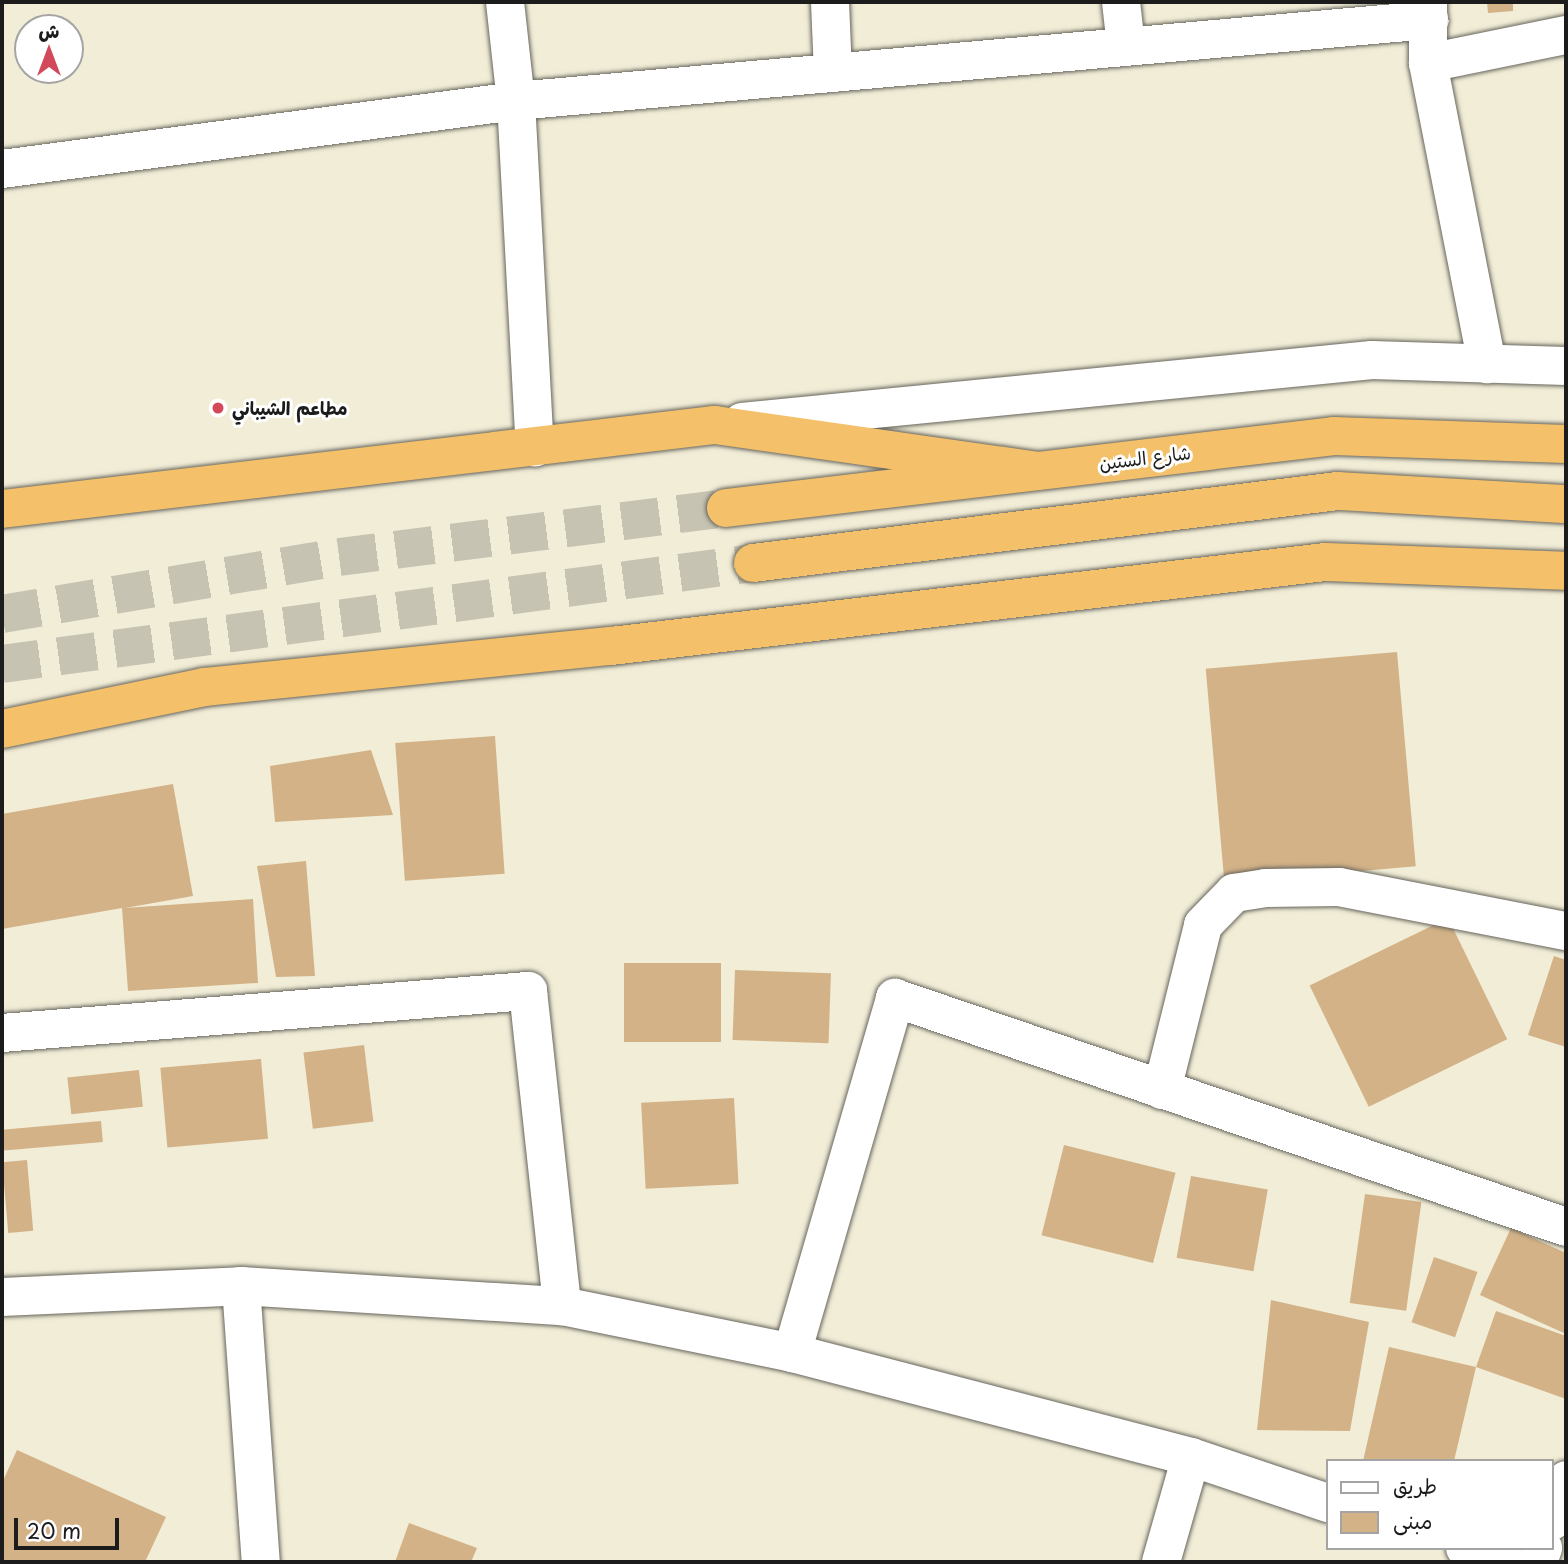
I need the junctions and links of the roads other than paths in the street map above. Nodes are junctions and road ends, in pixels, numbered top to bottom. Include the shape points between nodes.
1 (505, 2) edge
2 (830, 2) edge
3 (1121, 2) edge
4 (1428, 11) edge
5 (1566, 35) edge
6 (1126, 46) junction
7 (1429, 63) junction
8 (833, 73) junction
9 (516, 101) junction
10 (2, 169) edge
11 (1487, 364) junction
12 (1566, 366) edge
13 (715, 425) junction
14 (1566, 444) edge
15 (535, 447) junction
16 (1037, 471) junction
17 (1566, 503) edge
18 (726, 508) tunnel mouth
19 (2, 509) edge
20 (753, 563) tunnel mouth
21 (1566, 571) edge
22 (2, 729) edge
23 (1566, 932) edge
24 (2, 1033) edge
25 (1162, 1090) junction
26 (1566, 1227) edge
27 (242, 1286) junction
28 (2, 1297) edge
29 (562, 1306) junction
30 (792, 1353) junction
31 (1191, 1457) junction
32 (1566, 1480) edge
33 (1326, 1502) edge
34 (1554, 1515) edge
35 (1471, 1550) edge
36 (261, 1562) edge
37 (1161, 1562) edge
38 (1507, 1562) edge

1 - 9 street
2 - 8 street
3 - 6 street
4 - 6 street
4 - 7 street
5 - 7 street
6 - 8 street
7 - 11 street
8 - 9 street
9 - 10 street
9 - 15 street
11 - 12 street
11 - 13 street via 1372,360
13 - 15 highway
13 - 16 highway
14 - 16 highway, شارع الستين via 1334,436
15 - 19 highway
16 - 18 highway, شارع الستين
17 - 20 highway via 1338,491
21 - 22 highway via 1325,562 611,646 205,687
23 - 25 street via 1339,887 1234,893 1203,925
24 - 29 street via 528,991
25 - 26 street
25 - 30 street via 895,998
27 - 28 street
27 - 29 street
27 - 36 street
29 - 30 street
30 - 31 street
31 - 33 street
31 - 37 street
32 - 34 street
35 - 38 street

